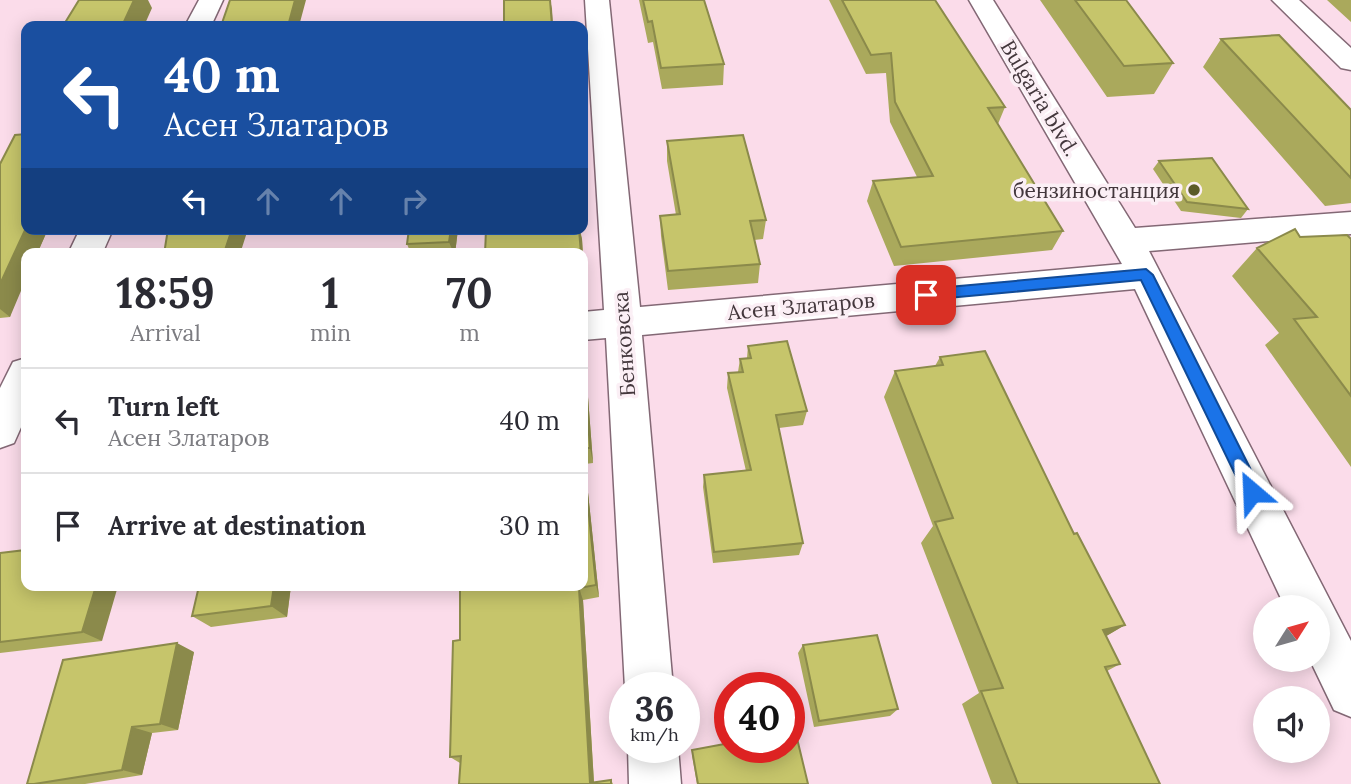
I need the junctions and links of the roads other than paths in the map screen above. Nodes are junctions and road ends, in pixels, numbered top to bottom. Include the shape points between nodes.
1 (211, 0) edge
2 (597, 0) edge
3 (981, 0) edge
4 (1284, 0) edge
5 (200, 21) edge
6 (1351, 62) edge
7 (1351, 223) edge
8 (1127, 241) junction
9 (1146, 275) junction
10 (623, 322) junction
11 (588, 326) edge
12 (19, 377) edge
13 (0, 430) edge
14 (1303, 595) edge
15 (1330, 650) edge
16 (648, 672) edge
17 (1351, 693) edge
18 (654, 763) edge
19 (655, 784) edge

1 - 5 street
2 - 10 street, Бенковска
3 - 8 street, Bulgaria blvd.
4 - 6 street
7 - 8 street
8 - 9 street, Bulgaria blvd.
9 - 10 street, Асен Златаров
9 - 14 street, Bulgaria blvd.
10 - 11 street, Асен Златаров
10 - 16 street, Бенковска
12 - 13 street
15 - 17 street
18 - 19 street

